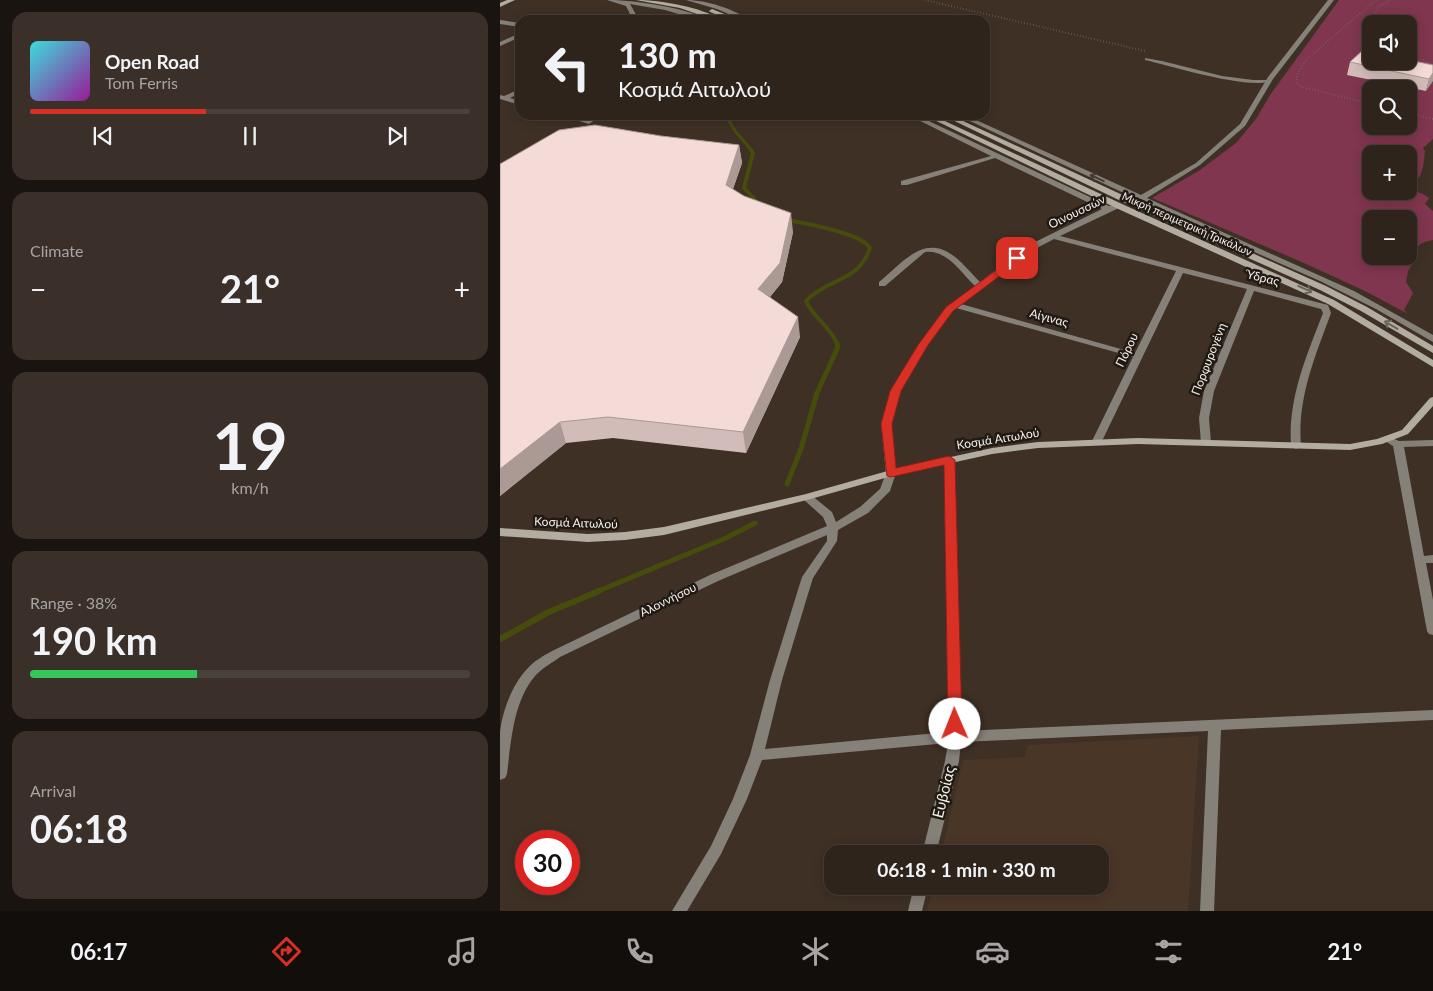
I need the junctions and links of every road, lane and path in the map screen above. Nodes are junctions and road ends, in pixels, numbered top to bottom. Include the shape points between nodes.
1 (512, 0) edge
2 (610, 0) edge
3 (639, 0) edge
4 (671, 0) edge
5 (689, 0) edge
6 (925, 0) edge
7 (1332, 0) edge
8 (1376, 0) edge
9 (1391, 0) edge
10 (619, 1) junction
11 (500, 5) edge
12 (633, 15) edge
13 (689, 15) edge
14 (703, 15) edge
15 (721, 15) edge
16 (736, 15) edge
17 (1377, 15) edge
18 (500, 22) edge
19 (515, 24) edge
20 (515, 37) edge
21 (500, 44) edge
22 (1146, 51) dead end
23 (1417, 58) edge
24 (1147, 59) dead end
25 (1433, 64) edge
26 (1268, 81) junction
27 (515, 93) edge
28 (503, 98) edge
29 (515, 102) edge
30 (1362, 102) edge
31 (1417, 115) edge
32 (1433, 119) edge
33 (921, 120) edge
34 (938, 120) edge
35 (956, 120) edge
36 (971, 120) edge
37 (958, 143) dead end
38 (992, 158) junction
39 (904, 183) dead end
40 (1141, 198) junction
41 (1119, 206) junction
42 (1107, 210) junction
43 (1055, 237) junction
44 (1180, 270) junction
45 (882, 284) dead end
46 (979, 286) junction
47 (1252, 288) junction
48 (954, 305) junction
49 (1433, 339) edge
50 (1433, 350) edge
51 (1138, 356) junction
52 (1433, 364) edge
53 (1433, 400) edge
54 (1387, 439) junction
55 (1097, 441) junction
56 (1206, 443) junction
57 (1433, 443) edge
58 (1398, 444) junction
59 (1296, 446) junction
60 (949, 460) junction
61 (891, 473) junction
62 (807, 497) junction
63 (832, 528) junction
64 (500, 532) edge
65 (1433, 559) edge
66 (1420, 560) junction
67 (1433, 631) edge
68 (1433, 715) edge
69 (1215, 725) junction
70 (955, 738) junction
71 (757, 756) junction
72 (500, 774) edge
73 (931, 845) edge
74 (919, 895) edge
75 (679, 911) edge
76 (915, 911) edge
77 (1207, 911) edge

1 - 11 main road
2 - 10 street
3 - 14 main road
4 - 15 main road
5 - 16 street
6 - 22 path
7 - 26 street
8 - 30 path via 1308,60 1295,79 1302,87
9 - 17 path via 1377,7
10 - 12 street via 628,5
10 - 13 street
18 - 19 street
20 - 21 street
23 - 25 path
24 - 26 lane via 1222,77
26 - 40 street via 1243,124 1231,137 1198,164
27 - 28 street
28 - 29 street
31 - 32 path
33 - 42 street
34 - 41 main road, Μικρή περιμετρική Τρικάλων
50 -> 35 main road, Μικρή περιμετρική Τρικάλων via 1323,288
40 -> 36 street
37 - 38 street
38 - 39 street
38 - 42 street
40 - 49 street via 1338,285
41 - 42 street, Οινουσσών
41 -> 52 main road, Μικρή περιμετρική Τρικάλων via 1331,302
42 - 43 street, Οινουσσών
43 - 44 street, Ύδρας
43 - 46 street, Οινουσσών via 1030,248
44 - 47 street, Ύδρας
44 - 51 street, Πόρου
45 - 46 street via 930,248 945,252
46 - 48 street, Οινουσσών
47 - 56 street, Πορφυρογένη via 1209,391 1204,413
47 - 59 street, Ύδρας via 1322,305 1327,313 1296,404
48 - 51 street, Αίγινας
48 - 61 street, Οινουσσών via 923,345 896,391 886,424
51 - 55 street, Πόρου
53 - 54 main road, Κοσμά Αιτωλού via 1405,432
54 - 58 street
54 - 59 main road, Κοσμά Αιτωλού via 1350,447
55 - 56 main road, Κοσμά Αιτωλού
55 - 60 main road, Κοσμά Αιτωλού via 992,451
56 - 59 main road, Κοσμά Αιτωλού
57 - 58 street
58 - 66 street
60 - 61 main road, Κοσμά Αιτωλού
60 - 70 street, Ευβοίας
61 - 62 main road, Κοσμά Αιτωλού
61 - 63 street, Αλοννήσου via 885,491 879,497 864,510
62 - 63 street via 828,515
62 - 64 main road, Κοσμά Αιτωλού via 664,531 626,536 588,538
63 - 71 street via 832,541 808,578 802,594
63 - 72 street, Αλοννήσου via 714,578 541,664 530,674 514,706
65 - 66 street
66 - 67 street
68 - 69 street
69 - 70 street
69 - 77 street
70 - 71 street
70 - 73 street, Ευβοίας
71 - 75 street via 716,850
74 - 76 street

